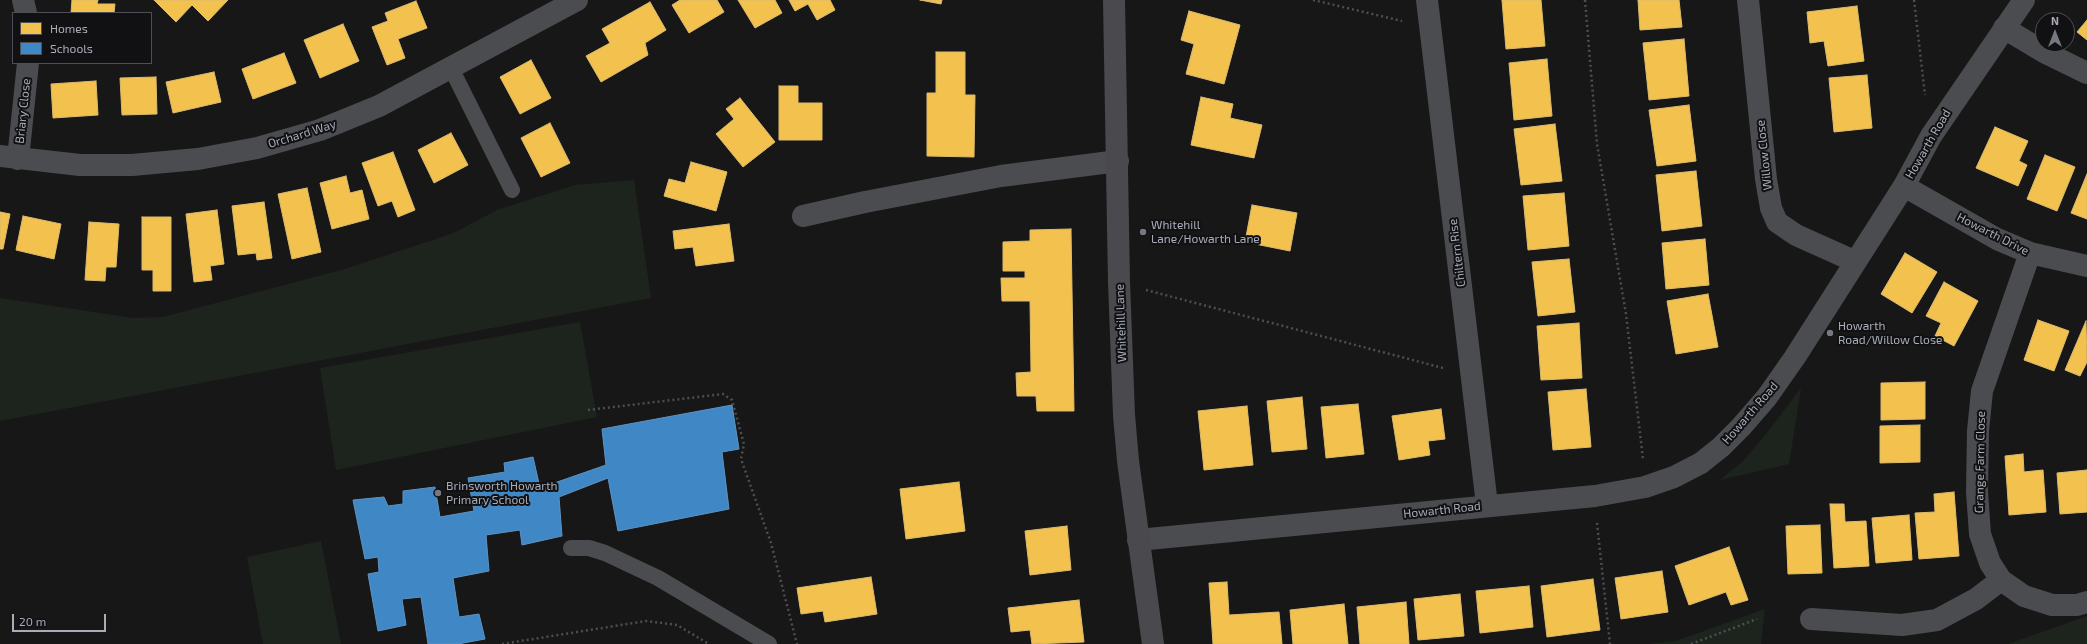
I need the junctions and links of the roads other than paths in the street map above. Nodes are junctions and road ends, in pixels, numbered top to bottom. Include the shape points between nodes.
1 (23, 0) edge
2 (577, 0) edge
3 (1114, 0) edge
4 (1427, 0) edge
5 (1748, 0) edge
6 (2024, 0) edge
7 (26, 12) edge
8 (2004, 28) junction
9 (28, 64) edge
10 (451, 68) junction
11 (2087, 73) edge
12 (9, 158) edge
13 (1118, 161) junction
14 (1904, 186) junction
15 (512, 190) dead end
16 (803, 216) dead end
17 (2030, 253) junction
18 (1854, 261) junction
19 (2087, 266) edge
20 (1487, 505) junction
21 (1138, 540) junction
22 (571, 548) dead end
23 (2001, 580) junction
24 (2087, 602) edge
25 (1811, 619) dead end
26 (769, 644) edge
27 (1153, 644) edge

1 - 7 street
2 - 10 street, Orchard Way
3 - 13 main road, Whitehill Lane
4 - 20 street, Chiltern Rise
5 - 18 street, Willow Close via 1771,208 1777,222 1796,234
6 - 8 street, Howarth Road
8 - 11 street via 2044,52
8 - 14 street, Howarth Road via 1931,136
9 - 12 street, Briary Close
10 - 12 street, Orchard Way via 379,106 320,130 257,148 198,159 132,165 80,166
10 - 15 lane
13 - 16 street via 1001,176
13 - 21 main road, Whitehill Lane via 1124,414
14 - 17 street, Howarth Drive via 1997,239
14 - 18 street, Howarth Road
17 - 19 street, Howarth Drive
17 - 23 street, Grange Farm Close via 1982,391 1978,431 1977,492 1980,534 1990,563
18 - 20 street, Howarth Road via 1795,357 1767,397 1721,448 1701,463 1674,477 1645,487 1595,496
20 - 21 street, Howarth Road
21 - 27 main road, Whitehill Lane
22 - 26 lane via 589,548 605,553 658,578
23 - 24 street, Grange Farm Close via 2024,596 2052,606 2077,606
23 - 25 street via 1976,599 1937,620 1902,625

